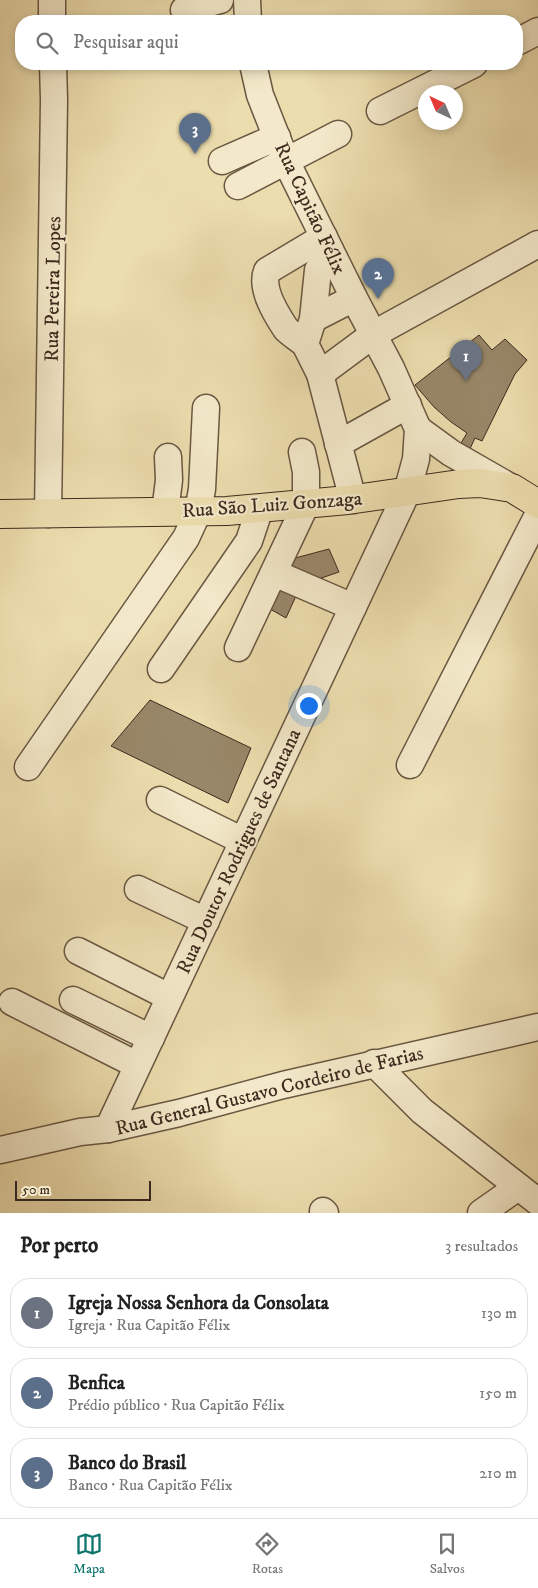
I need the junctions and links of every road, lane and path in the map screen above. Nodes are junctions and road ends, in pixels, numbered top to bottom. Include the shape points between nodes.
1 (52, 0) edge
2 (220, 0) edge
3 (247, 0) edge
4 (184, 10) dead end
5 (52, 15) edge
6 (248, 15) edge
7 (538, 31) edge
8 (523, 39) edge
9 (53, 70) edge
10 (254, 70) edge
11 (462, 70) edge
12 (380, 111) dead end
13 (338, 134) dead end
14 (277, 137) junction
15 (222, 161) dead end
16 (286, 161) junction
17 (238, 186) dead end
18 (327, 244) junction
19 (538, 244) edge
20 (354, 298) junction
21 (313, 319) junction
22 (374, 334) junction
23 (305, 344) junction
24 (320, 374) junction
25 (408, 405) junction
26 (206, 408) dead end
27 (418, 429) junction
28 (338, 444) junction
29 (302, 452) dead end
30 (168, 457) dead end
31 (512, 488) junction
32 (407, 492) junction
33 (353, 500) junction
34 (306, 504) junction
35 (538, 504) edge
36 (260, 508) junction
37 (165, 512) junction
38 (198, 512) junction
39 (0, 514) edge
40 (48, 514) junction
41 (538, 515) edge
42 (274, 573) junction
43 (353, 607) junction
44 (238, 648) dead end
45 (161, 669) dead end
46 (410, 765) dead end
47 (28, 767) dead end
48 (160, 800) dead end
49 (243, 841) junction
50 (138, 889) dead end
51 (206, 921) junction
52 (82, 959) dead end
53 (73, 1000) dead end
54 (12, 1002) dead end
55 (167, 1002) junction
56 (538, 1027) edge
57 (150, 1038) junction
58 (374, 1064) junction
59 (138, 1065) junction
60 (108, 1129) junction
61 (0, 1150) edge
62 (518, 1186) junction
63 (538, 1202) edge
64 (481, 1213) edge

1 - 5 street
2 - 4 street
3 - 6 street
7 - 8 street
9 - 40 street, Rua Pereira Lopes
10 - 14 street, Rua Capitão Félix
11 - 12 street
13 - 16 street
14 - 15 street
14 - 16 street, Rua Capitão Félix
16 - 17 street
16 - 18 street, Rua Capitão Félix
18 - 20 street, Rua Capitão Félix
18 - 21 street via 318,270
18 - 23 street via 267,271 264,277 266,292 287,330
19 - 22 street
20 - 21 street
20 - 22 street, Rua Capitão Félix
21 - 23 street
22 - 24 street
22 - 25 street, Rua Capitão Félix
23 - 24 street
24 - 28 street
25 - 27 street, Rua Capitão Félix
25 - 28 street
26 - 38 street
27 - 31 street via 451,453
27 - 32 street, Rua Capitão Félix via 416,459
28 - 33 street
29 - 34 street
30 - 37 street
31 - 32 main road, Rua São Luiz Gonzaga via 480,483
31 - 35 main road, Rua São Luiz Gonzaga
32 - 33 main road, Rua São Luiz Gonzaga
32 - 43 street, Rua Doutor Rodrigues de Santana
33 - 34 main road, Rua São Luiz Gonzaga
34 - 36 main road, Rua São Luiz Gonzaga
34 - 42 street
36 - 38 main road, Rua São Luiz Gonzaga
36 - 45 street via 249,540
37 - 38 main road, Rua São Luiz Gonzaga
37 - 40 main road, Rua São Luiz Gonzaga
38 - 47 street via 186,538
39 - 40 main road, Rua São Luiz Gonzaga
41 - 46 street
42 - 43 street
42 - 44 street
43 - 49 street, Rua Doutor Rodrigues de Santana
48 - 49 street
49 - 51 street, Rua Doutor Rodrigues de Santana
50 - 51 street
51 - 55 street, Rua Doutor Rodrigues de Santana
52 - 55 street
53 - 57 street
54 - 59 street
55 - 57 street, Rua Doutor Rodrigues de Santana
56 - 58 street, Rua General Gustavo Cordeiro de Farias
57 - 59 street, Rua Doutor Rodrigues de Santana
58 - 60 street, Rua General Gustavo Cordeiro de Farias
58 - 62 street via 422,1111
59 - 60 street, Rua Doutor Rodrigues de Santana
60 - 61 street, Rua General Gustavo Cordeiro de Farias
62 - 63 street
62 - 64 street

